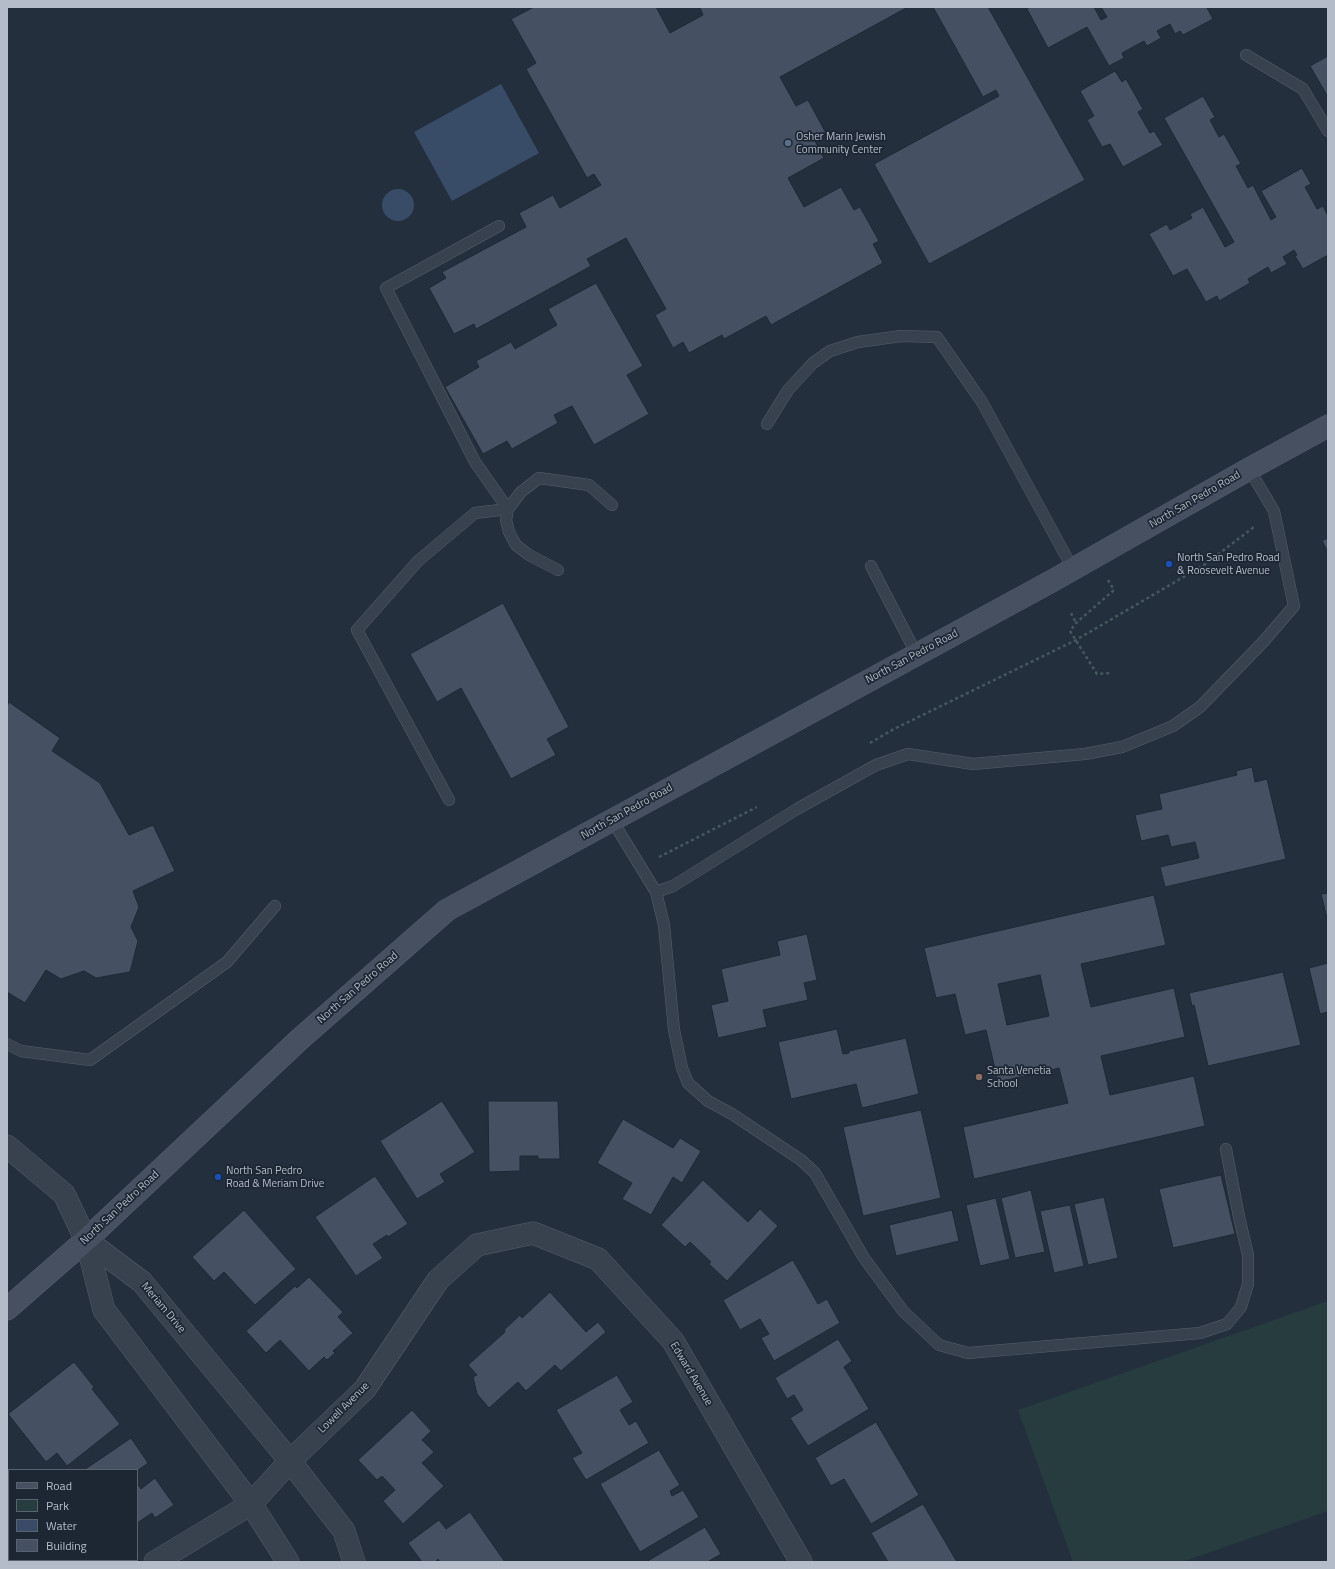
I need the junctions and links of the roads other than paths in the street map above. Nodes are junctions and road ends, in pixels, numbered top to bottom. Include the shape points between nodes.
1 (1246, 55) dead end
2 (1328, 131) edge
3 (499, 226) dead end
4 (766, 424) dead end
5 (1328, 426) edge
6 (1249, 469) junction
7 (612, 505) dead end
8 (508, 508) junction
9 (871, 566) dead end
10 (1073, 569) junction
11 (558, 570) dead end
12 (917, 655) junction
13 (450, 800) dead end
14 (612, 820) junction
15 (656, 892) junction
16 (275, 906) dead end
17 (7, 1044) edge
18 (7, 1146) edge
19 (1226, 1149) dead end
20 (533, 1233) joint
21 (86, 1240) junction
22 (7, 1310) edge
23 (290, 1461) junction
24 (251, 1504) junction
25 (155, 1562) edge
26 (288, 1562) edge
27 (354, 1562) edge
28 (801, 1562) edge

1 - 2 lane via 1303,89
3 - 8 lane via 386,288 475,462
4 - 10 lane via 788,390 813,363 830,351 858,342 901,336 938,337 982,402
5 - 6 main road, North San Pedro Road
6 - 10 main road, North San Pedro Road
6 - 15 lane via 1274,511 1294,606 1200,707 1173,726 1122,747 1085,754 973,764 908,754 876,765 797,809 673,886
7 - 8 lane via 589,485 539,478 521,492
8 - 11 lane via 506,520 516,545
8 - 13 lane via 475,513 418,561 357,630
9 - 12 lane
10 - 12 main road, North San Pedro Road
12 - 14 main road, North San Pedro Road
14 - 15 lane
14 - 21 main road, North San Pedro Road via 447,910 300,1039
15 - 19 lane via 664,925 674,1030 682,1068 688,1082 708,1101 732,1114 815,1173 864,1258 903,1311 939,1345 968,1352 1003,1350 1200,1333 1227,1324 1241,1307 1248,1284 1248,1255
16 - 17 lane via 227,962 90,1060 21,1051
18 - 21 street via 64,1194
20 - 23 street, Lowell Avenue via 477,1245 438,1280 365,1389
20 - 28 street, Edward Avenue via 598,1259 673,1342
21 - 22 main road, North San Pedro Road
21 - 23 street, Meriam Drive via 142,1282
21 - 24 street via 104,1310
23 - 24 street, Lowell Avenue
23 - 27 street, Meriam Drive via 344,1531
24 - 25 street, Lowell Avenue
24 - 26 street

